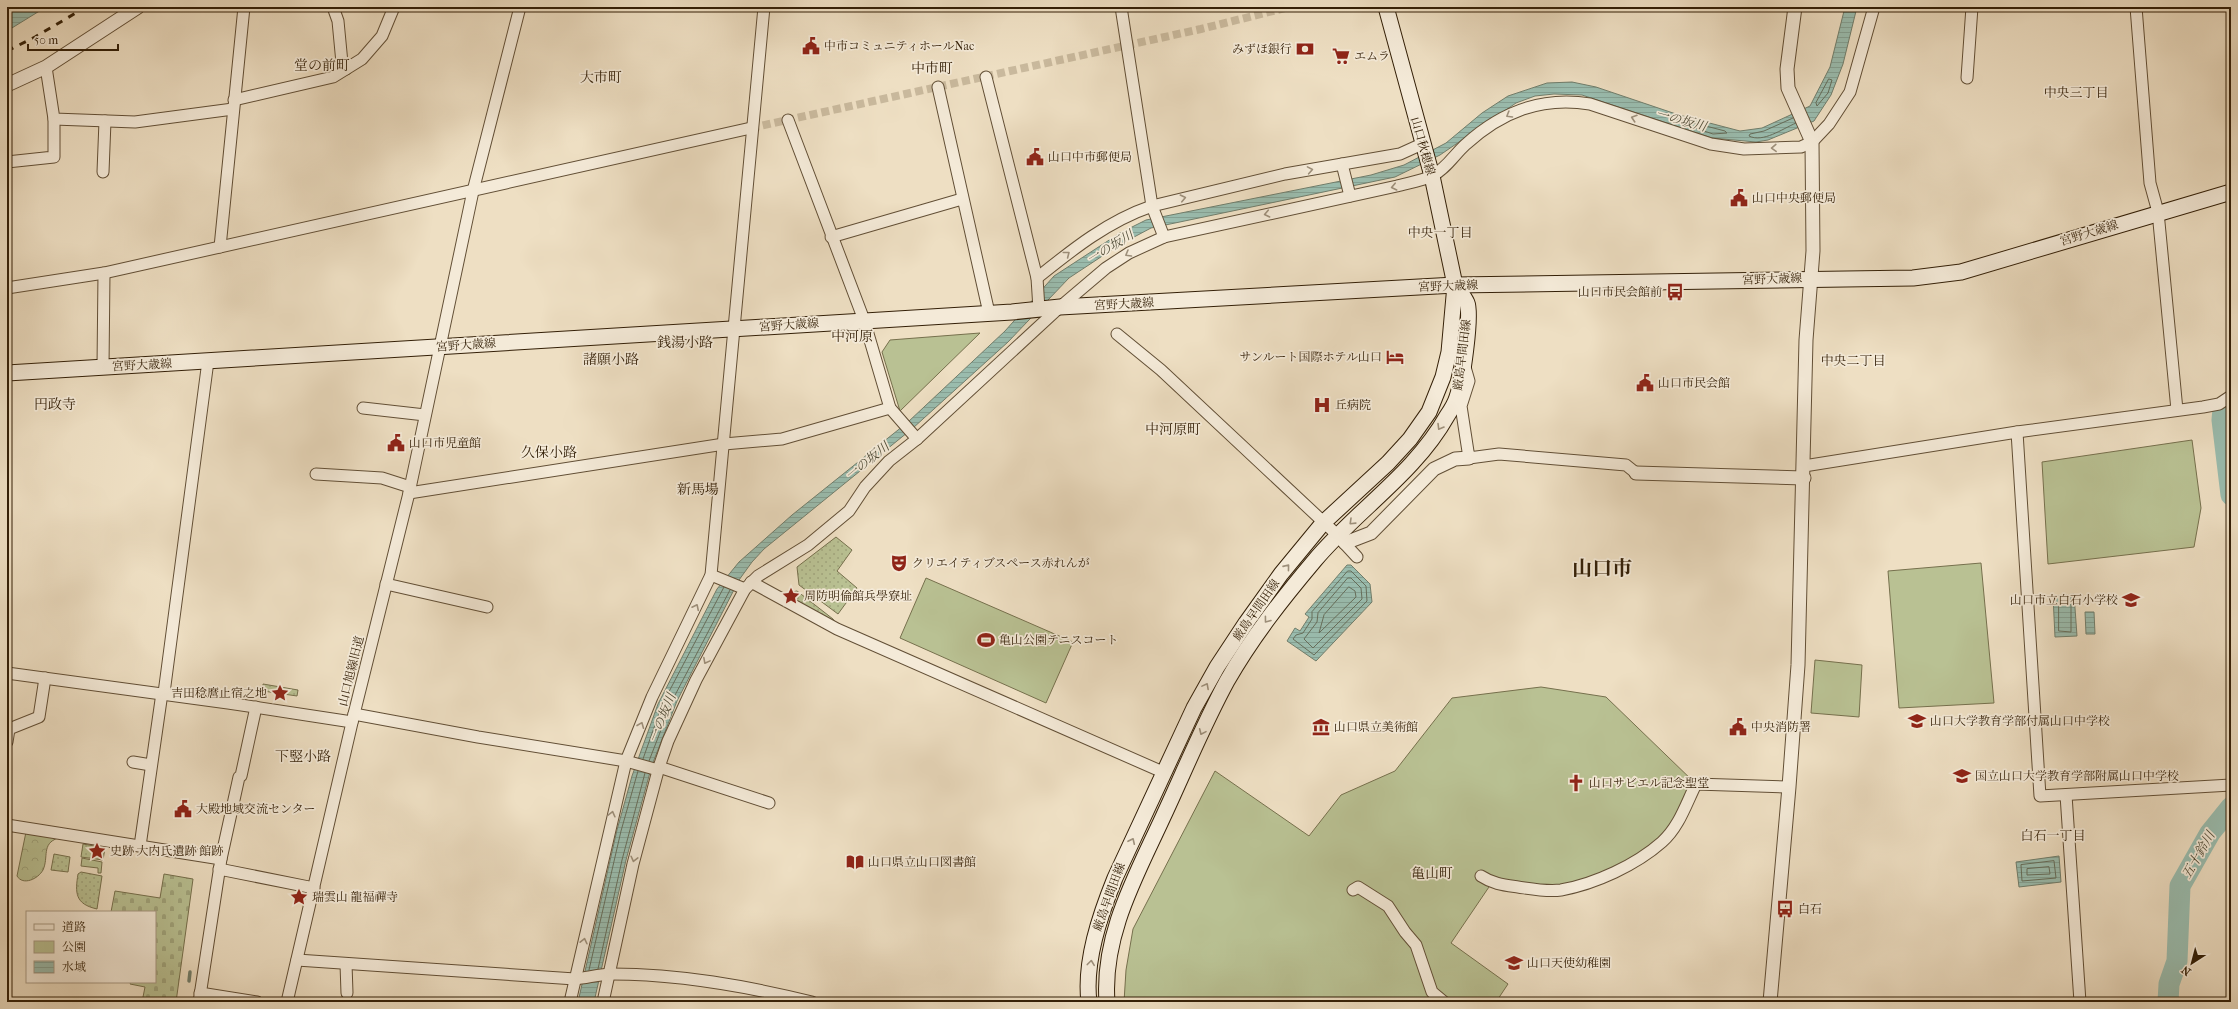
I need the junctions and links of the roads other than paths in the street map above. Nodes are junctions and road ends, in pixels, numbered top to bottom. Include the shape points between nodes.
1 (138, 7) edge
2 (244, 7) edge
3 (333, 7) edge
4 (394, 7) edge
5 (520, 7) edge
6 (764, 7) edge
7 (1121, 7) edge
8 (1386, 7) edge
9 (1794, 7) edge
10 (1874, 7) edge
11 (1972, 7) edge
12 (2136, 7) edge
13 (46, 68) junction
14 (346, 69) junction
15 (986, 77) dead end
16 (1968, 78) dead end
17 (7, 85) edge
18 (938, 87) dead end
19 (233, 105) junction
20 (54, 119) junction
21 (788, 120) dead end
22 (105, 121) junction
23 (751, 128) junction
24 (1810, 138) junction
25 (1422, 144) junction
26 (7, 162) edge
27 (1343, 169) junction
28 (102, 172) dead end
29 (1432, 176) junction
30 (473, 191) junction
31 (2231, 192) edge
32 (1349, 193) junction
33 (962, 199) junction
34 (1153, 208) junction
35 (2158, 212) junction
36 (831, 236) junction
37 (1164, 237) junction
38 (220, 247) junction
39 (104, 273) junction
40 (1037, 278) junction
41 (1811, 278) junction
42 (1456, 285) junction
43 (7, 288) edge
44 (1060, 307) junction
45 (1039, 309) junction
46 (989, 312) junction
47 (864, 320) junction
48 (733, 329) junction
49 (1117, 334) dead end
50 (441, 347) junction
51 (208, 361) junction
52 (1463, 363) junction
53 (103, 367) junction
54 (7, 373) edge
55 (2231, 396) edge
56 (363, 408) dead end
57 (890, 408) junction
58 (2177, 410) junction
59 (425, 415) junction
60 (2017, 432) junction
61 (915, 437) junction
62 (724, 444) junction
63 (1469, 458) junction
64 (1804, 472) junction
65 (1636, 473) joint
66 (316, 474) dead end
67 (409, 490) junction
68 (1323, 523) junction
69 (1341, 539) junction
70 (1357, 557) dead end
71 (713, 576) junction
72 (386, 584) junction
73 (745, 586) junction
74 (487, 607) dead end
75 (7, 672) edge
76 (45, 678) junction
77 (163, 693) junction
78 (256, 707) junction
79 (353, 718) junction
80 (7, 742) edge
81 (133, 762) dead end
82 (628, 762) junction
83 (152, 765) junction
84 (657, 769) junction
85 (1165, 773) junction
86 (2231, 785) edge
87 (1789, 787) junction
88 (2066, 795) junction
89 (769, 803) dead end
90 (7, 826) edge
91 (140, 846) junction
92 (220, 864) junction
93 (1481, 876) dead end
94 (314, 888) junction
95 (1353, 890) dead end
96 (297, 960) junction
97 (346, 964) junction
98 (607, 974) junction
99 (578, 979) junction
100 (348, 993) dead end
101 (199, 997) edge
102 (257, 1002) edge
103 (287, 1002) edge
104 (570, 1002) edge
105 (603, 1002) edge
106 (812, 1002) edge
107 (1089, 1002) edge
108 (1107, 1002) edge
109 (1444, 1002) edge
110 (1770, 1002) edge
111 (2080, 1002) edge

1 - 13 street
2 - 19 street
3 - 14 street via 338,21 342,63
4 - 14 street via 382,36 362,59
5 - 30 street, 山口旭線旧道
6 - 23 street
7 - 34 street
8 - 25 main road, 山口秋穂線
9 - 24 street via 1787,69 1788,88
10 - 24 street via 1850,92 1829,124
11 - 16 street
12 - 35 street via 2150,183
13 - 17 street
13 - 20 street
14 - 19 street via 333,77
15 - 40 street
18 - 33 street
19 - 22 street via 135,122
19 - 38 street
20 - 22 street
20 - 26 street via 54,157
21 - 36 street
22 - 28 street
23 - 30 street
23 - 48 street
24 -> 29 street via 1802,147 1744,149 1711,144 1590,104 1570,101 1546,102 1516,110 1487,128
24 - 41 street via 1813,251
25 - 27 street via 1400,154
25 - 29 main road, 山口秋穂線
27 - 32 street
34 -> 27 street via 1285,174
29 -> 32 street via 1397,186
29 - 42 main road, 山口秋穂線
30 - 38 street
30 - 50 street, 山口旭線旧道
31 - 35 main road, 宮野大歳線
32 -> 37 street
33 - 36 street
33 - 46 street
34 - 37 street
40 -> 34 street via 1109,225 1131,213
35 - 41 main road, 宮野大歳線 via 1961,272 1913,278
35 - 58 street
36 - 47 street
37 -> 44 street via 1129,253 1106,268
38 - 39 street
39 - 43 street
39 - 53 street
40 - 45 street
41 - 42 main road, 宮野大歳線 via 1616,284
41 - 64 street via 1806,340
42 - 44 main road, 宮野大歳線
42 - 52 main road, 厳島早間田線 via 1468,304
42 - 68 main road, 厳島早間田線 via 1449,352 1443,378 1428,412 1410,439 1388,463
44 - 45 main road, 宮野大歳線
44 - 61 street
45 - 46 main road, 宮野大歳線
46 - 47 main road, 宮野大歳線
47 - 48 main road, 宮野大歳線
47 - 57 street
48 - 50 main road, 宮野大歳線
48 - 62 street
49 - 68 street via 1161,370
50 - 51 main road, 宮野大歳線
50 - 59 street, 山口旭線旧道
51 - 53 main road, 宮野大歳線
51 - 77 street
52 - 63 street via 1469,381 1461,406
52 -> 69 main road, 厳島早間田線 via 1456,398 1434,438
53 - 54 main road, 宮野大歳線
55 - 58 street via 2219,404
56 - 59 street
57 - 61 street
57 - 62 street via 782,439
58 - 60 street
59 - 67 street, 山口旭線旧道
60 - 64 street
60 - 88 street via 2040,796
61 - 73 street via 889,461 865,487 849,510 831,527
62 - 67 street
62 - 71 street
63 - 65 street via 1499,454 1626,465
63 - 69 street via 1455,459 1434,469 1371,533
64 - 65 street
64 - 87 street via 1798,665
66 - 67 street via 382,478
67 - 72 street, 山口旭線旧道
68 - 69 street
85 -> 68 main road, 厳島早間田線 via 1194,708 1217,667 1281,574
69 - 70 street
69 -> 108 main road, 厳島早間田線 via 1279,605 1253,639 1208,718 1126,898 1112,937 1107,971
71 - 73 street
82 -> 71 street via 652,697
72 - 74 street
72 - 79 street, 山口旭線旧道
73 -> 84 street via 696,680
73 - 85 street
75 - 76 street
76 - 77 street
76 - 80 street via 39,717 9,729
77 - 78 street
77 - 83 street
78 - 79 street
78 - 92 street via 249,747 242,776 239,777
79 - 82 street
79 - 94 street, 山口旭線旧道
81 - 83 street
82 - 84 street
99 -> 82 street
83 - 91 street
84 - 89 street
84 -> 98 street
107 -> 85 main road, 厳島早間田線 via 1090,967 1103,906
86 - 88 street
87 - 93 street via 1696,784 1677,823 1663,841 1632,864 1581,884 1560,890 1537,890 1493,884
87 - 110 street
88 - 111 street
90 - 91 street
91 - 92 street
92 - 94 street
92 - 101 street
94 - 96 street, 山口旭線旧道
95 - 109 street via 1358,887 1388,906 1416,945 1432,992
96 - 97 street
96 - 103 street, 山口旭線旧道
97 - 99 street
97 - 100 street
98 - 99 street
98 - 105 street
98 - 106 street via 692,978 763,990
99 - 104 street
101 - 102 street

